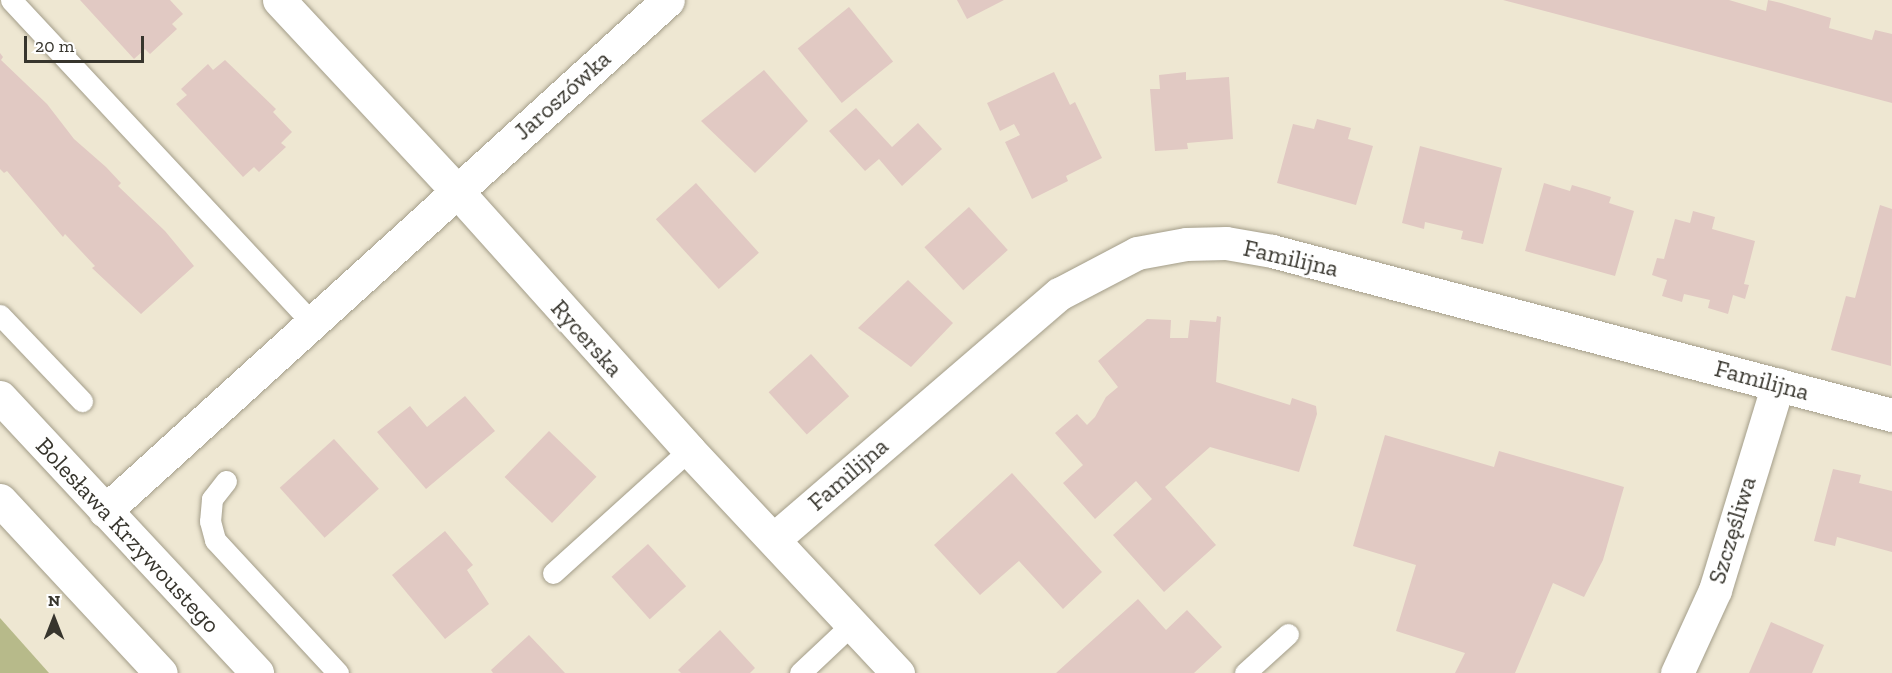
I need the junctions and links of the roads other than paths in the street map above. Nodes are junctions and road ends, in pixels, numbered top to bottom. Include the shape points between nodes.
1 (11, 0) edge
2 (279, 0) edge
3 (668, 0) edge
4 (455, 189) junction
5 (0, 315) edge
6 (312, 323) junction
7 (1778, 384) junction
8 (0, 397) edge
9 (82, 401) dead end
10 (1892, 415) edge
11 (689, 450) junction
12 (226, 481) dead end
13 (0, 500) edge
14 (105, 511) junction
15 (774, 539) junction
16 (553, 573) dead end
17 (852, 624) junction
18 (1288, 634) dead end
19 (161, 673) edge
20 (257, 673) edge
21 (338, 673) edge
22 (800, 673) edge
23 (898, 673) edge
24 (1245, 673) edge
25 (1677, 673) edge

1 - 6 lane
2 - 4 street, Rycerska
3 - 4 street, Jaroszówka
4 - 6 street, Jaroszówka
4 - 11 street, Rycerska
5 - 9 lane
6 - 14 street, Jaroszówka
7 - 10 street, Familijna
7 - 15 street, Familijna via 1272,251 1226,243 1185,244 1137,253 1059,294
7 - 25 street, Szczęśliwa via 1714,590
8 - 14 street, Bolesława Krzywoustego
11 - 15 street, Rycerska
11 - 16 lane
12 - 21 lane via 212,499 210,521 215,540
13 - 19 street
14 - 20 street, Bolesława Krzywoustego
15 - 17 street, Rycerska
17 - 22 lane
17 - 23 street, Rycerska
18 - 24 lane

